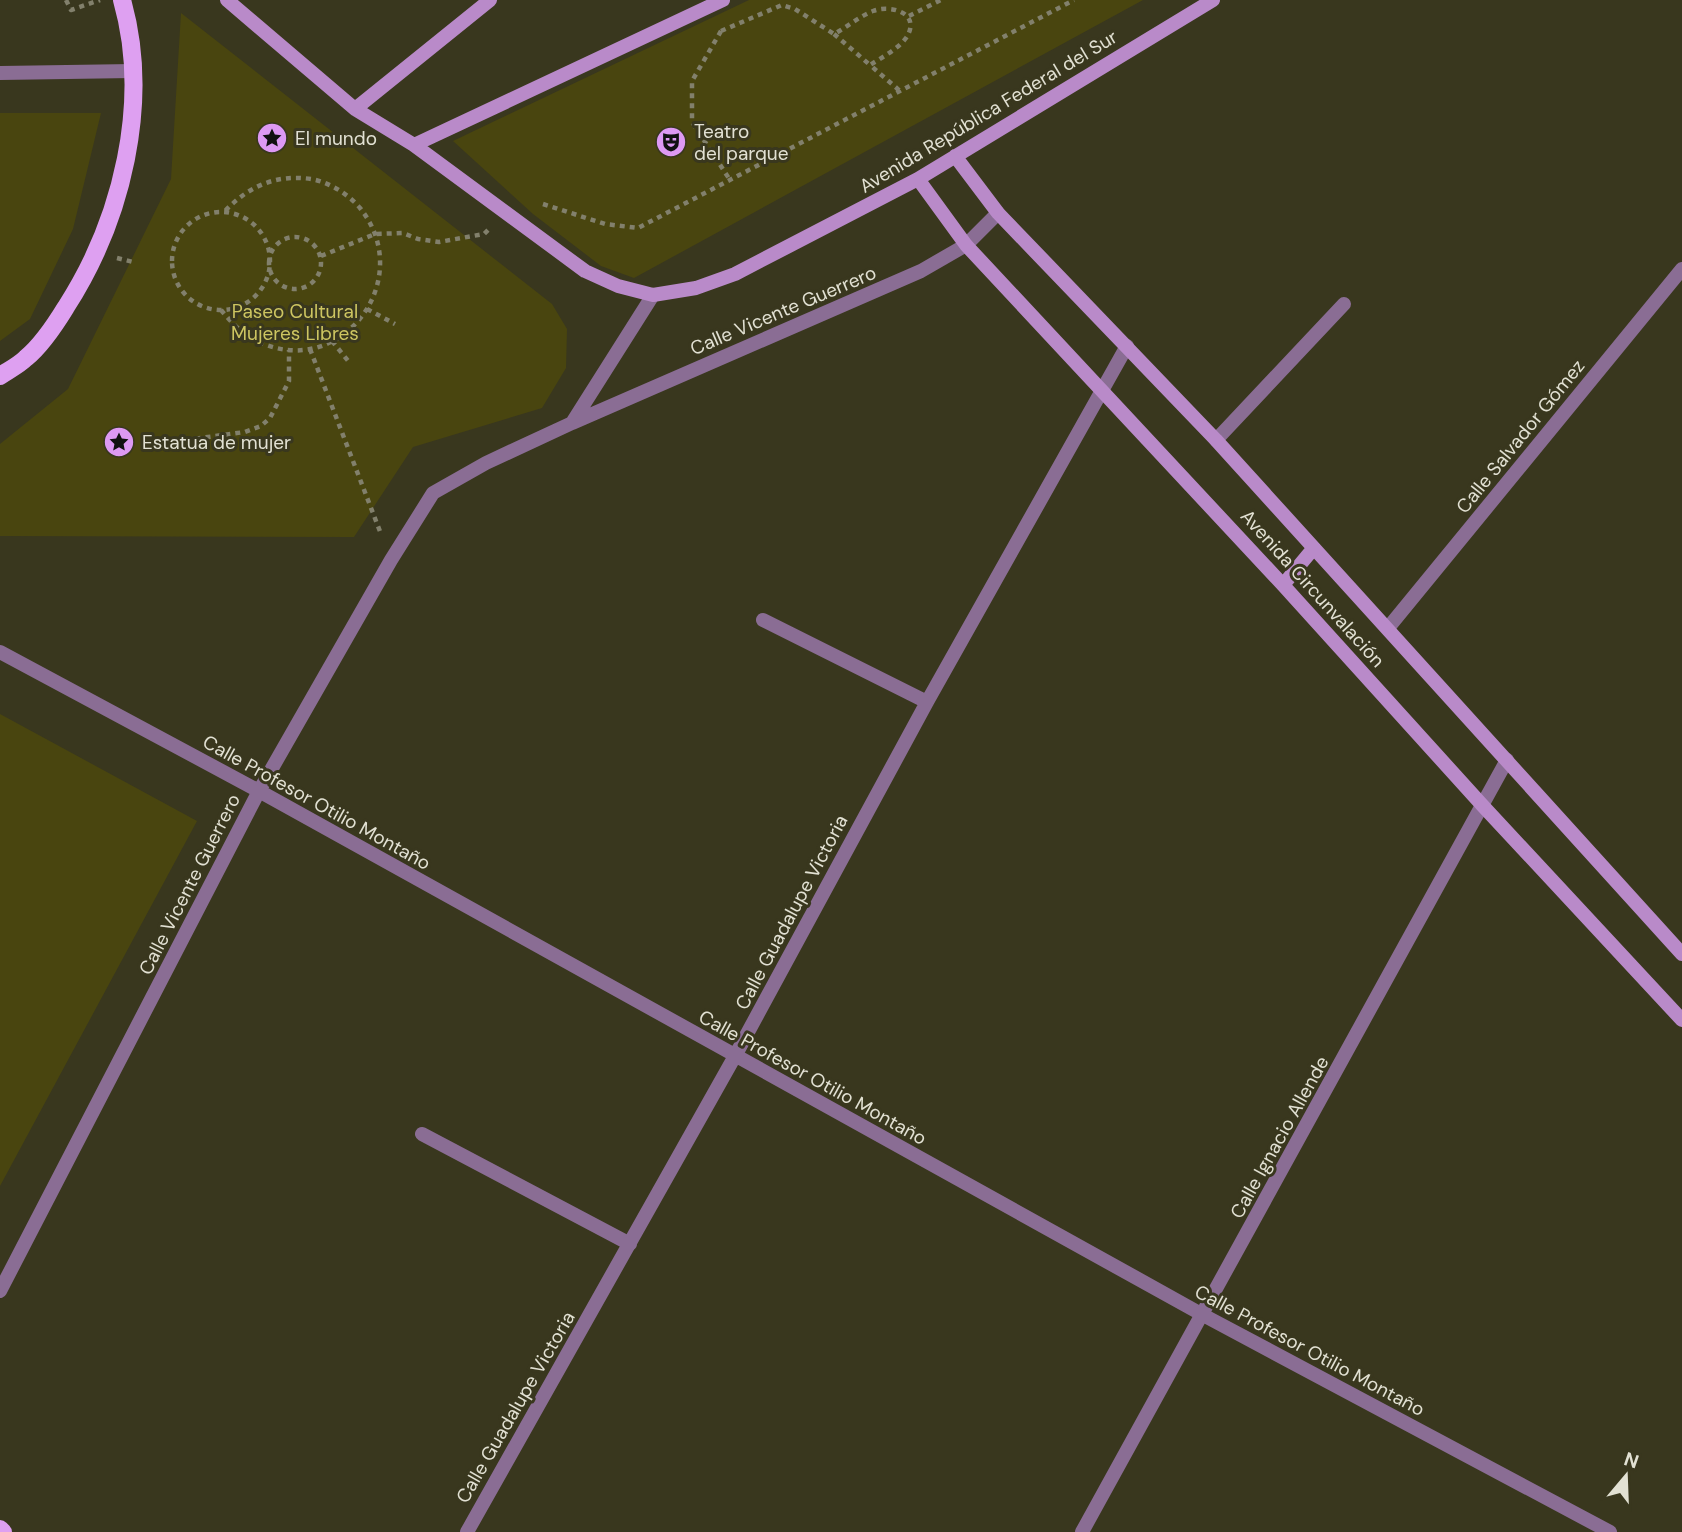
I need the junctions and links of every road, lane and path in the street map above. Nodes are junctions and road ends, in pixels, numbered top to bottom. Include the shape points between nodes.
1 (66, 0) edge
2 (101, 0) edge
3 (122, 0) edge
4 (227, 0) edge
5 (490, 0) edge
6 (723, 0) edge
7 (941, 0) edge
8 (1074, 0) edge
9 (1213, 0) edge
10 (909, 16) junction
11 (726, 23) dead end
12 (721, 31) junction
13 (834, 34) junction
14 (870, 65) junction
15 (133, 71) junction
16 (0, 73) edge
17 (900, 91) junction
18 (355, 109) junction
19 (414, 145) junction
20 (955, 156) junction
21 (918, 179) junction
22 (730, 180) junction
23 (543, 205) dead end
24 (225, 211) junction
25 (998, 213) junction
26 (489, 229) dead end
27 (375, 234) junction
28 (966, 245) junction
29 (271, 252) junction
30 (321, 256) junction
31 (1682, 269) edge
32 (270, 271) junction
33 (653, 295) junction
34 (1344, 304) dead end
35 (368, 309) junction
36 (220, 310) junction
37 (396, 324) dead end
38 (332, 341) junction
39 (1127, 346) junction
40 (310, 349) junction
41 (289, 350) junction
42 (349, 362) dead end
43 (0, 376) edge
44 (1102, 391) junction
45 (572, 422) junction
46 (1216, 440) junction
47 (156, 444) dead end
48 (1313, 549) junction
49 (391, 560) junction
50 (1283, 585) junction
51 (762, 620) dead end
52 (1388, 628) junction
53 (0, 652) edge
54 (927, 702) junction
55 (1507, 760) junction
56 (259, 791) junction
57 (1482, 806) junction
58 (1681, 950) edge
59 (1682, 1020) edge
60 (735, 1056) junction
61 (422, 1134) dead end
62 (630, 1244) junction
63 (0, 1291) edge
64 (1203, 1315) junction
65 (467, 1532) edge
66 (1082, 1532) edge
67 (1610, 1532) edge

1 - 2 path via 71,10
3 - 15 main road
4 - 18 street, Avenida República Federal del Sur
5 - 18 street
6 - 19 street
7 - 10 path
8 - 17 path
9 - 20 street, Avenida República Federal del Sur
10 - 13 path via 889,8 874,10
10 - 14 path via 911,27 905,40
11 - 12 path
12 - 13 path via 782,5
12 - 22 path via 692,81 692,122
13 - 14 path
14 - 17 path
15 - 16 street
15 - 43 main road via 125,165 96,253 56,323 27,357
17 - 22 path
18 - 19 street, Avenida República Federal del Sur
19 - 33 street, Avenida República Federal del Sur via 585,271
20 - 21 street, Avenida República Federal del Sur
20 - 25 street, Avenida Circunvalación
21 - 28 street, Avenida Circunvalación
21 - 33 street, Avenida República Federal del Sur via 735,274 696,288
22 - 23 path via 638,228 604,225
24 - 27 path via 265,182 315,180 345,194
24 - 29 path via 251,222
24 - 36 path via 189,223 172,257 175,279 184,293 197,304
25 - 28 street, Calle Vicente Guerrero
25 - 39 street, Avenida Circunvalación
26 - 27 path via 484,234 439,242 403,233
27 - 30 path
27 - 35 path via 381,267
28 - 44 street, Avenida Circunvalación
28 - 45 street, Calle Vicente Guerrero via 921,271
29 - 30 path via 285,239 302,238
29 - 32 path
30 - 32 path via 320,274 300,289 282,286
31 - 52 street, Calle Salvador Gómez
32 - 36 path via 258,294 244,304
33 - 45 street
34 - 46 street
35 - 37 path
35 - 38 path
36 - 41 path via 257,341
38 - 40 path
38 - 42 path
39 - 44 street, Calle Guadalupe Victoria
39 - 46 street, Avenida Circunvalación
40 - 41 path
40 - 49 path
41 - 47 path via 289,381 261,426
44 - 50 street, Avenida Circunvalación
44 - 54 street, Calle Guadalupe Victoria
45 - 49 street, Calle Vicente Guerrero via 433,493
46 - 48 street, Avenida Circunvalación
48 - 50 street
48 - 52 street, Avenida Circunvalación
49 - 56 street, Calle Vicente Guerrero
50 - 57 street, Avenida Circunvalación
51 - 54 street
52 - 55 street, Avenida Circunvalación
53 - 56 street, Calle Profesor Otilio Montaño
54 - 60 street, Calle Guadalupe Victoria
55 - 57 street, Calle Ignacio Allende
55 - 58 street, Avenida Circunvalación
56 - 60 street, Calle Profesor Otilio Montaño
56 - 63 street, Calle Vicente Guerrero
57 - 59 street, Avenida Circunvalación
57 - 64 street, Calle Ignacio Allende
60 - 62 street, Calle Guadalupe Victoria
60 - 64 street, Calle Profesor Otilio Montaño
61 - 62 street
62 - 65 street, Calle Guadalupe Victoria
64 - 66 street, Calle Ignacio Allende
64 - 67 street, Calle Profesor Otilio Montaño

